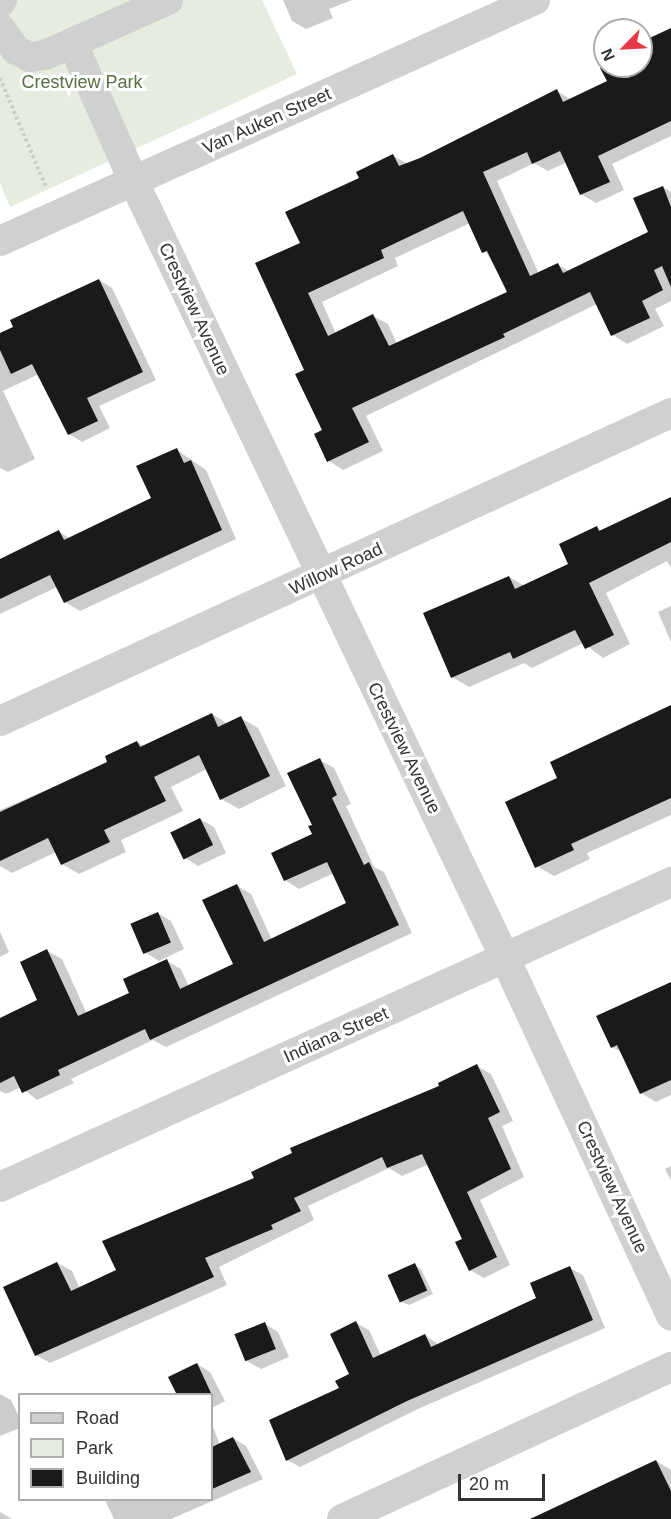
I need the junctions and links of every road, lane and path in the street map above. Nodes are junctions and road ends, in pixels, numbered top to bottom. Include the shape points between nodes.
1 (168, 0) edge
2 (534, 0) edge
3 (0, 28) edge
4 (73, 44) junction
5 (0, 78) edge
6 (134, 182) junction
7 (59, 215) junction
8 (0, 242) edge
9 (671, 413) edge
10 (321, 576) junction
11 (0, 721) edge
12 (671, 882) edge
13 (505, 958) junction
14 (0, 1187) edge
15 (671, 1315) edge
16 (671, 1367) edge
17 (342, 1519) edge

1 - 4 street
2 - 6 street, Van Auken Street
3 - 4 street via 8,44 30,57
4 - 6 street, Crestview Avenue
5 - 7 path
6 - 7 street, Van Auken Street
6 - 10 street, Crestview Avenue
7 - 8 street, Van Auken Street
9 - 10 street, Willow Road
10 - 11 street, Willow Road
10 - 13 street, Crestview Avenue
12 - 13 street, Indiana Street
13 - 14 street, Indiana Street
13 - 15 street, Crestview Avenue
16 - 17 street

